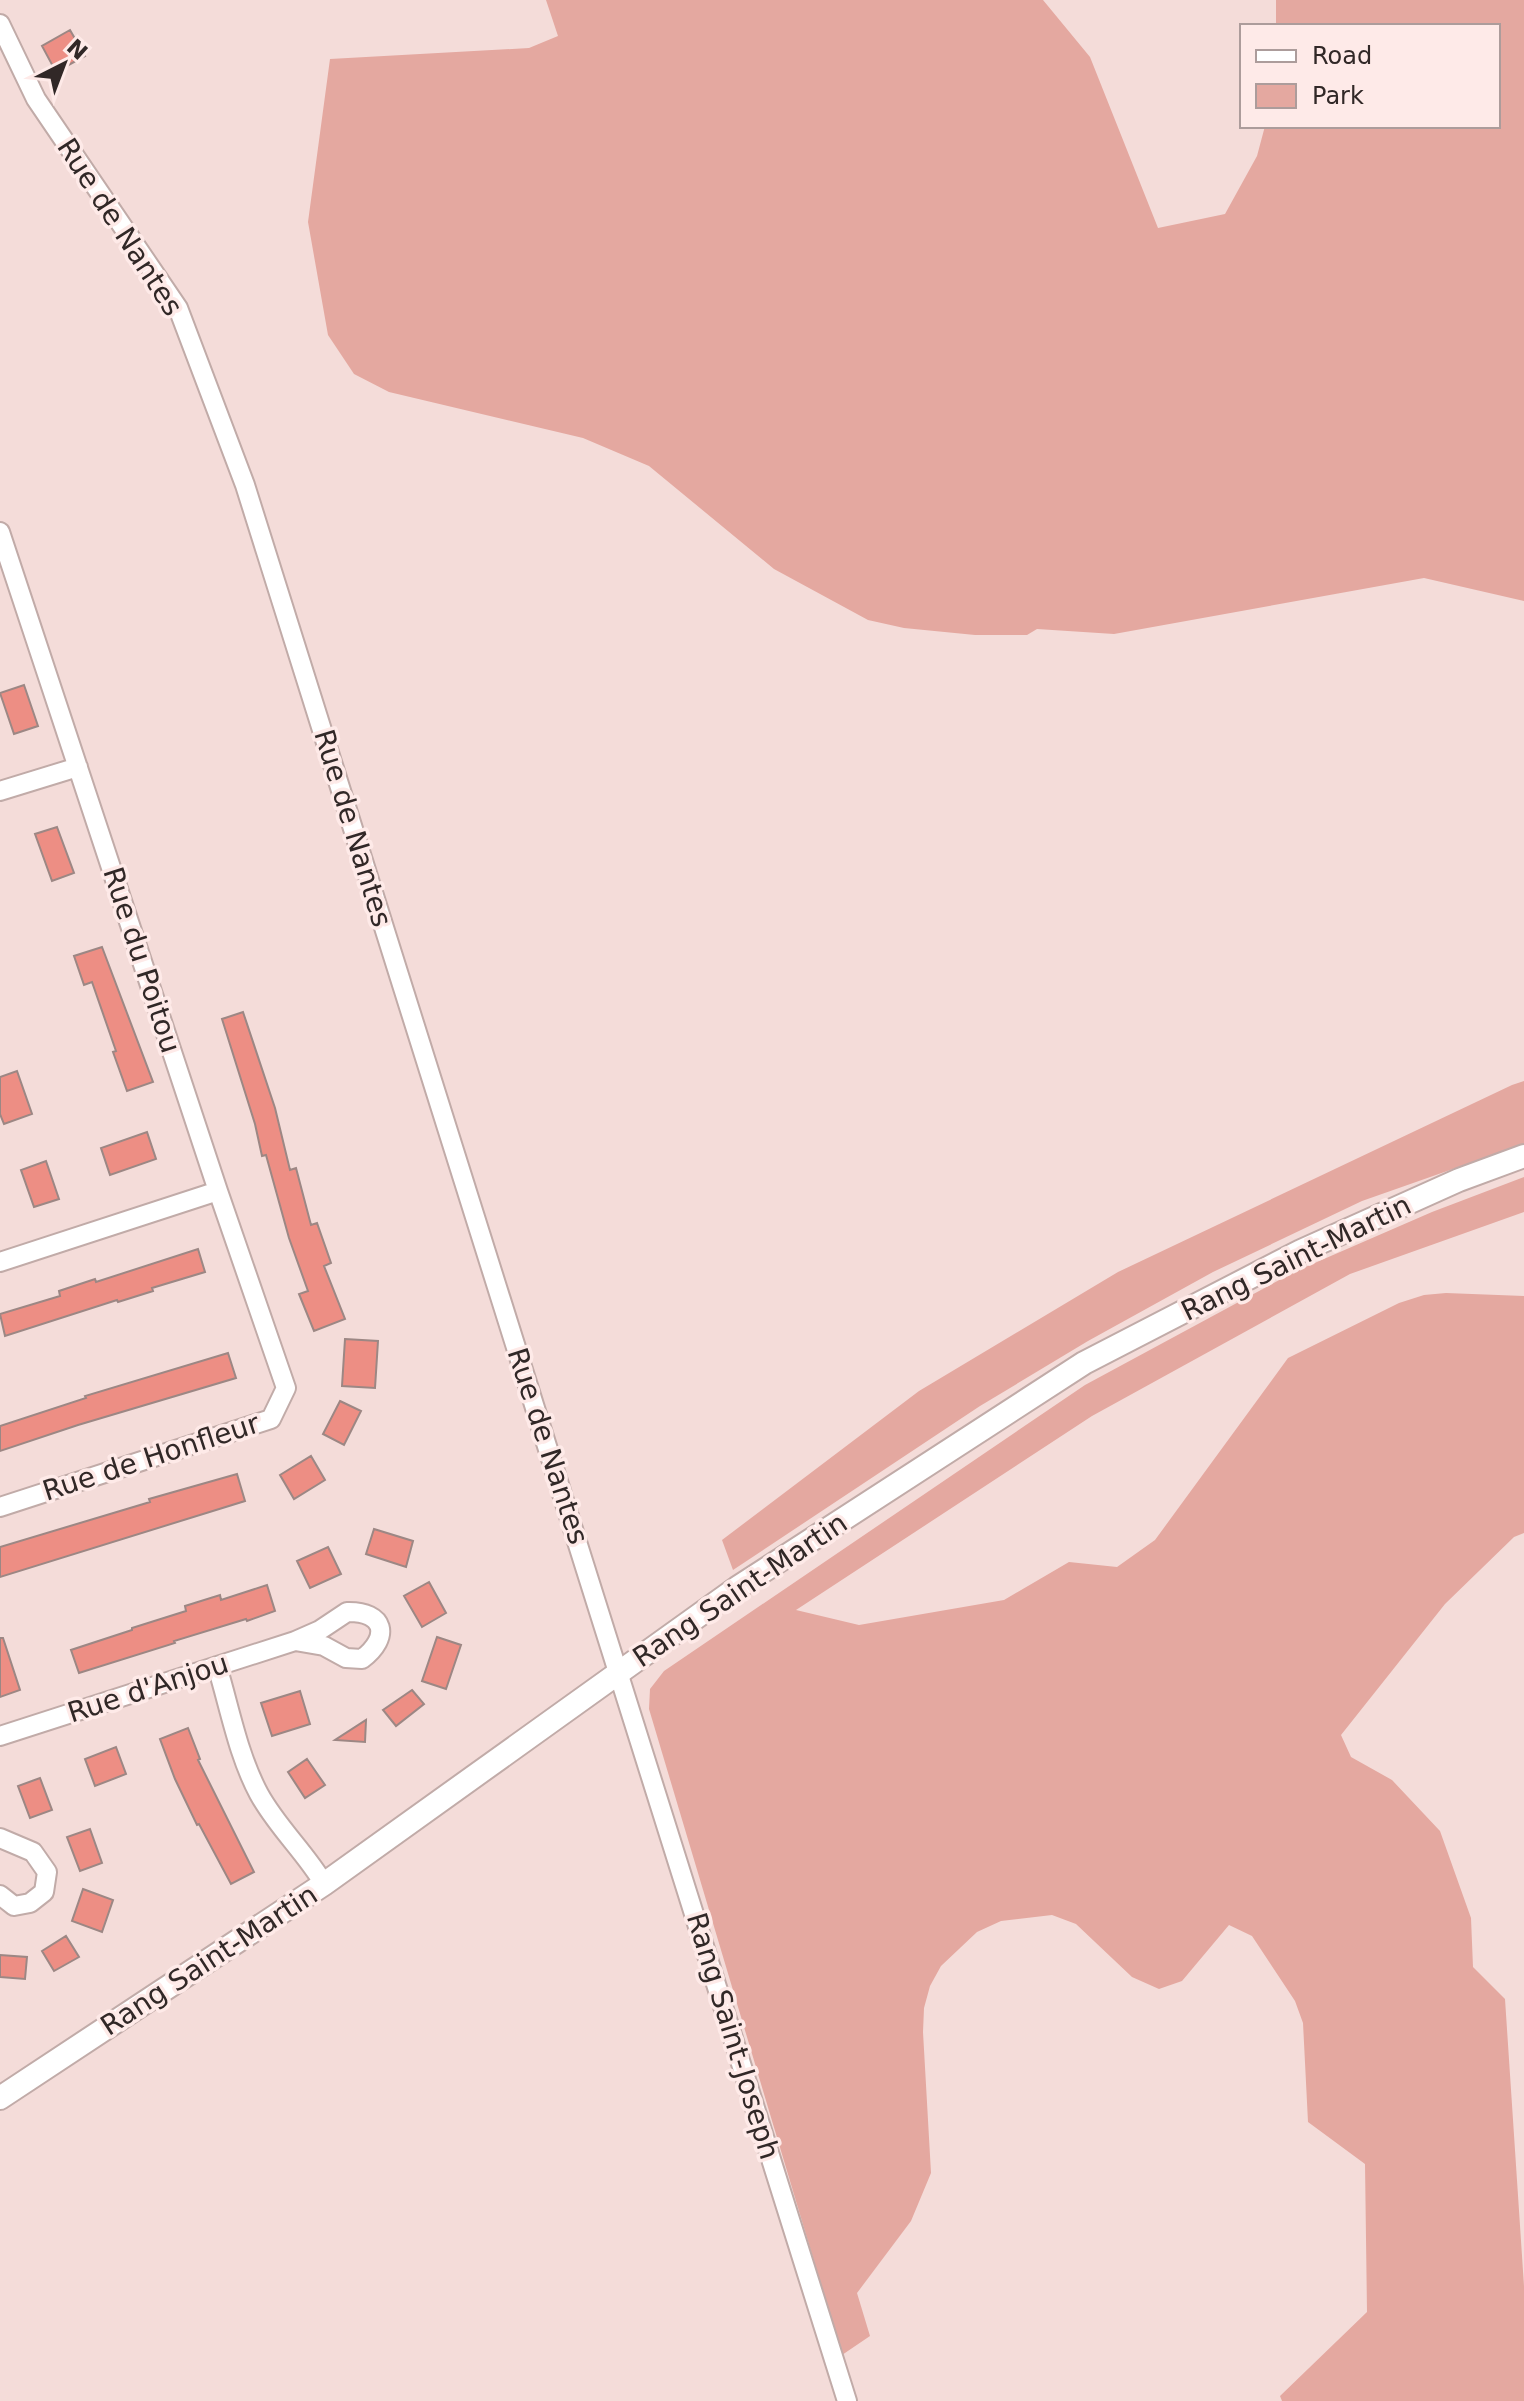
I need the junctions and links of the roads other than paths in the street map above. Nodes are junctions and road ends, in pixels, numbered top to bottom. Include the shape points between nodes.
1 (0, 24) edge
2 (0, 532) edge
3 (78, 767) junction
4 (0, 791) edge
5 (1524, 1156) edge
6 (218, 1191) junction
7 (0, 1262) edge
8 (286, 1388) joint
9 (0, 1507) edge
10 (295, 1641) dead end
11 (217, 1666) junction
12 (619, 1672) junction
13 (0, 1736) edge
14 (0, 1838) edge
15 (324, 1884) junction
16 (0, 1895) edge
17 (0, 2098) edge
18 (847, 2401) edge

1 - 12 street, Rue de Nantes via 36,99 178,308 245,485
2 - 3 street, Rue du Poitou
3 - 4 street
3 - 6 street, Rue du Poitou
5 - 12 street, Rang Saint-Martin via 1301,1251 1084,1363 737,1588
6 - 7 street
6 - 8 street, Rue du Poitou
8 - 9 street, Rue de Honfleur via 271,1419
10 - 11 street, Rue d'Anjou
11 - 13 street, Rue d'Anjou
11 - 15 street via 260,1795
12 - 15 street, Rang Saint-Martin
12 - 18 street, Rang Saint-Joseph
14 - 16 street via 33,1852 47,1872 44,1892 30,1903 14,1906
15 - 17 street, Rang Saint-Martin

